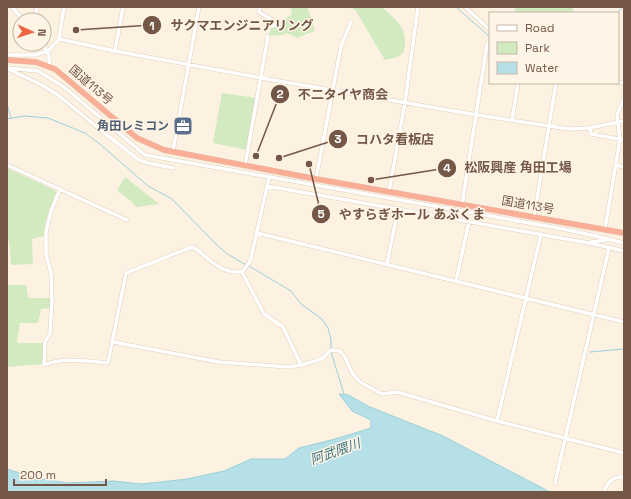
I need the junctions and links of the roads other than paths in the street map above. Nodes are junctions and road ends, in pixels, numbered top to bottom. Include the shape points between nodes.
1 (64, 7) edge
2 (123, 7) edge
3 (199, 7) edge
4 (260, 7) edge
5 (418, 7) edge
6 (465, 7) edge
7 (351, 22) dead end
8 (272, 26) dead end
9 (489, 29) edge
10 (268, 36) dead end
11 (59, 39) junction
12 (487, 44) dead end
13 (52, 47) edge
14 (116, 51) junction
15 (44, 52) edge
16 (48, 52) edge
17 (7, 55) edge
18 (7, 60) edge
19 (188, 65) junction
20 (49, 66) junction
21 (7, 68) edge
22 (261, 78) junction
23 (518, 84) edge
24 (556, 84) edge
25 (332, 90) junction
26 (624, 98) edge
27 (405, 102) junction
28 (477, 115) junction
29 (512, 120) junction
30 (624, 121) edge
31 (617, 122) junction
32 (548, 125) junction
33 (590, 128) junction
34 (622, 140) edge
35 (173, 151) junction
36 (7, 165) edge
37 (615, 165) junction
38 (245, 166) junction
39 (624, 167) edge
40 (173, 168) dead end
41 (268, 178) junction
42 (316, 179) junction
43 (267, 186) junction
44 (60, 189) junction
45 (389, 192) junction
46 (462, 205) junction
47 (398, 209) junction
48 (534, 217) junction
49 (127, 220) dead end
50 (469, 222) junction
51 (605, 229) junction
52 (257, 233) junction
53 (624, 233) edge
54 (541, 234) junction
55 (610, 240) junction
56 (589, 243) junction
57 (624, 243) edge
58 (609, 248) junction
59 (624, 251) edge
60 (387, 264) junction
61 (242, 272) junction
62 (456, 281) junction
63 (526, 298) junction
64 (593, 314) junction
65 (624, 322) edge
66 (112, 342) junction
67 (301, 365) junction
68 (498, 420) junction
69 (565, 438) junction
70 (624, 453) edge
71 (624, 477) edge
72 (555, 483) dead end
73 (604, 492) edge

1 - 11 street
2 - 14 street
3 - 19 street
4 - 8 street via 258,12 279,24
5 - 27 street
6 - 9 street
7 - 25 street via 341,46
10 - 22 street
11 - 13 street
11 - 14 street
12 - 28 street
14 - 19 street
15 - 17 street via 34,55
16 - 20 street
18 - 20 highway, 国道113号 via 30,61
19 - 22 street
19 - 35 street
20 - 35 highway, 国道113号 via 64,75 137,138 158,148
21 - 40 street via 58,95 139,160
21 - 41 street via 38,71 64,87 145,155
22 - 25 street
22 - 38 street
23 - 29 street
24 - 32 street
25 - 27 street
25 - 42 street
26 - 31 street via 617,114
27 - 28 street
27 - 45 street
28 - 29 street
28 - 46 street
29 - 32 street
30 - 31 street
31 - 33 street
31 - 34 street
32 - 33 street via 569,129
32 - 48 street
33 - 34 street via 591,134
34 - 37 street
35 - 38 highway, 国道113号
36 - 44 street
37 - 39 street
37 - 51 street
38 - 42 highway, 国道113号
41 - 43 street
41 - 55 street via 558,228
42 - 45 highway, 国道113号
43 - 47 street
43 - 52 street
44 - 49 street
44 - 66 street via 46,232 52,301 44,365 67,361 108,363
45 - 46 highway, 国道113号
46 - 48 highway, 国道113号
47 - 50 street
47 - 60 street
48 - 51 highway, 国道113号
50 - 54 street
50 - 62 street
51 - 53 highway, 国道113号
52 - 60 street
52 - 61 street via 251,258
54 - 56 street
54 - 63 street
55 - 56 street
55 - 57 street
56 - 58 street
58 - 59 street
58 - 64 street
60 - 62 street
61 - 66 street via 224,270 192,247 126,273
61 - 67 street via 264,314 283,327
62 - 63 street
63 - 64 street
63 - 68 street
64 - 65 street
64 - 69 street
66 - 67 street via 219,362 289,367
67 - 68 street via 323,358 330,350 340,351 355,378 382,394 394,391
68 - 69 street
69 - 70 street
69 - 72 street
71 - 73 street via 614,478 608,482

